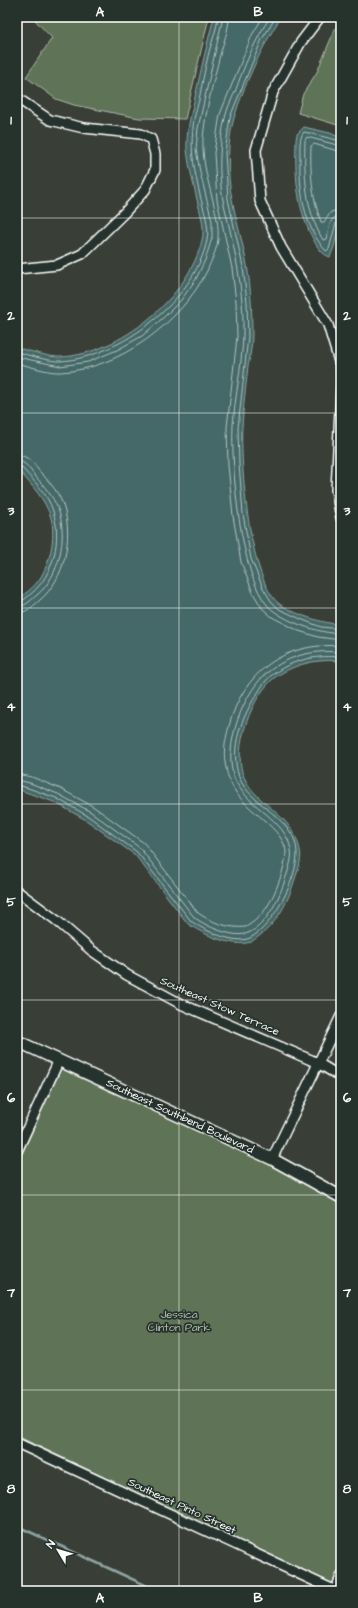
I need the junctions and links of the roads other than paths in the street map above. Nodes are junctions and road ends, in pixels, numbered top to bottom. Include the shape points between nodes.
1 (320, 17) edge
2 (17, 98) edge
3 (17, 269) edge
4 (341, 368) edge
5 (341, 389) edge
6 (341, 518) edge
7 (17, 891) edge
8 (341, 1016) edge
9 (17, 1041) edge
10 (59, 1060) junction
11 (318, 1063) junction
12 (341, 1077) edge
13 (17, 1151) edge
14 (272, 1159) junction
15 (341, 1197) edge
16 (17, 1443) edge
17 (341, 1577) edge
18 (335, 1591) edge

1 - 4 street via 301,42 273,92 256,150 260,201 281,247 328,325
2 - 3 street via 50,120 84,128 141,134 151,139 155,154 154,170 145,190 82,254 57,265
5 - 6 street via 336,490
7 - 11 street, Southeast Stow Terrace via 127,975 181,1004
8 - 11 street
9 - 10 street, Southeast Southbend Boulevard
10 - 13 street
10 - 14 street, Southeast Southbend Boulevard
11 - 12 street, Southeast Stow Terrace
11 - 14 street
14 - 15 street, Southeast Southbend Boulevard
16 - 18 street, Southeast Pinto Street
17 - 18 street

